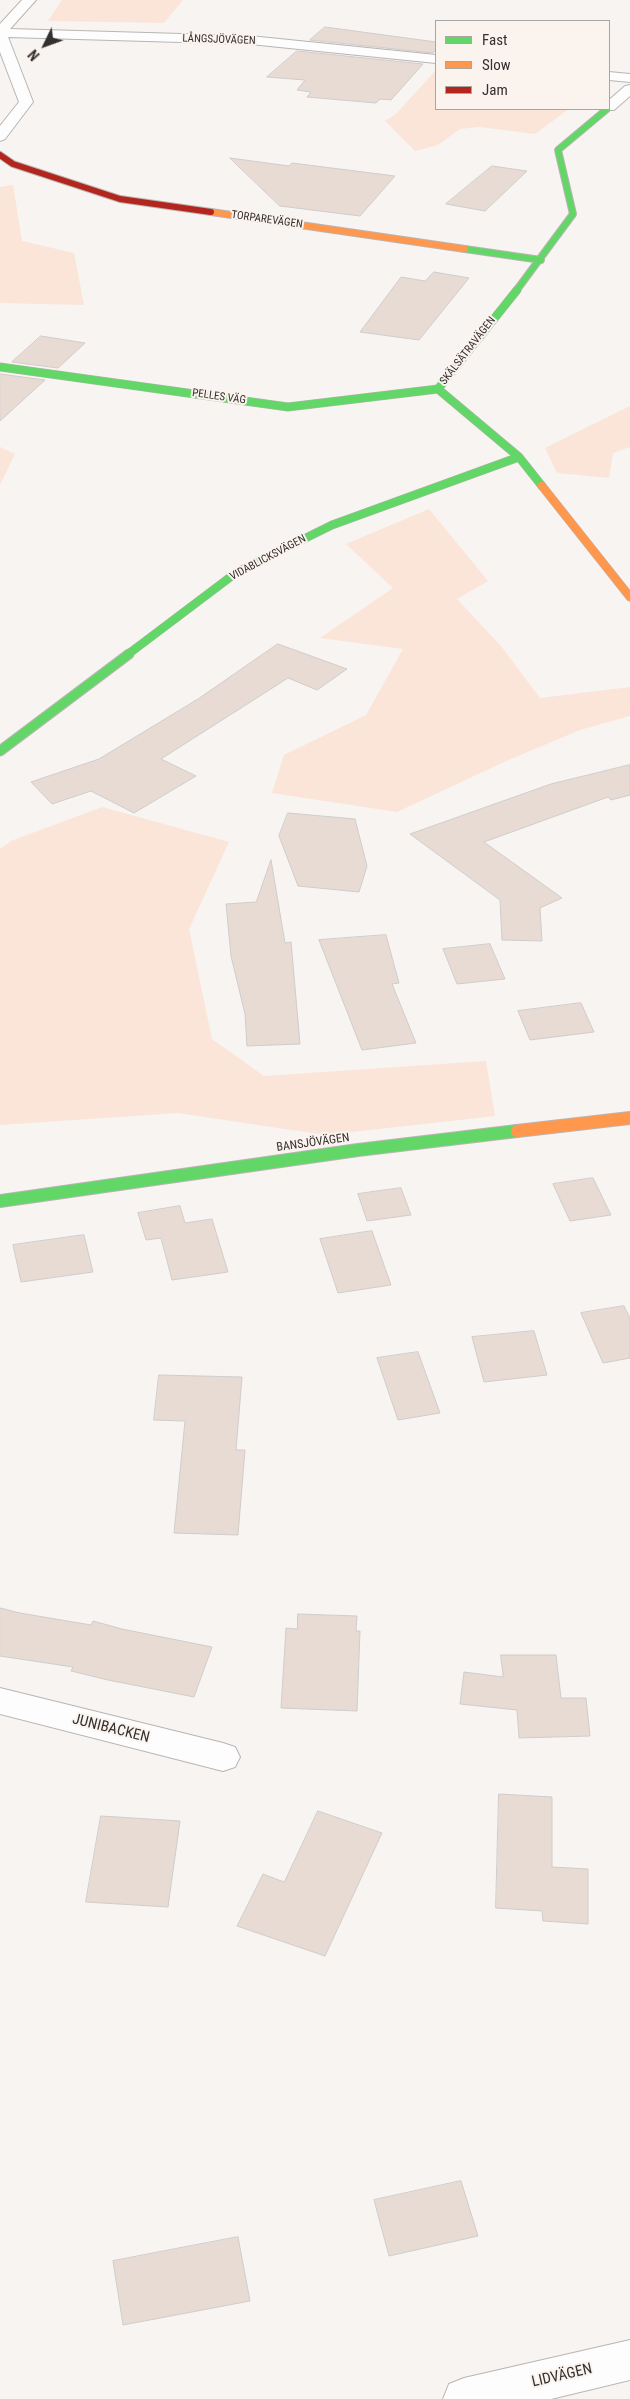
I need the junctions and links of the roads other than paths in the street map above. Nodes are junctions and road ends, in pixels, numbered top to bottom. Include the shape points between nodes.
1 (30, 0) edge
2 (0, 33) edge
3 (435, 59) edge
4 (610, 76) edge
5 (630, 78) edge
6 (630, 89) edge
7 (610, 106) edge
8 (606, 110) edge
9 (0, 136) edge
10 (0, 155) edge
11 (541, 260) junction
12 (0, 367) edge
13 (438, 389) junction
14 (519, 457) junction
15 (630, 597) edge
16 (0, 751) edge
17 (630, 1118) edge
18 (0, 1201) edge
19 (0, 1702) edge
20 (223, 1757) dead end
21 (630, 2360) edge
22 (464, 2399) edge

1 - 2 street
2 - 3 street, LÅNGSJÖVÄGEN via 250,40
2 - 9 street via 26,102
4 - 5 street
6 - 7 street, SKÄLSÄTRAVÄGEN
8 - 11 street, SKÄLSÄTRAVÄGEN via 558,150 573,214
10 - 11 street, TORPAREVÄGEN via 13,164 120,199
11 - 13 street, SKÄLSÄTRAVÄGEN
12 - 13 street, PELLES VÄG via 288,407
13 - 14 street, SKÄLSÄTRAVÄGEN
14 - 15 street, SKÄLSÄTRAVÄGEN
14 - 16 street, VIDABLICKSVÄGEN via 332,525 237,572
17 - 18 street, BANSJÖVÄGEN via 358,1150
19 - 20 street, JUNIBACKEN
21 - 22 street, LIDVÄGEN

